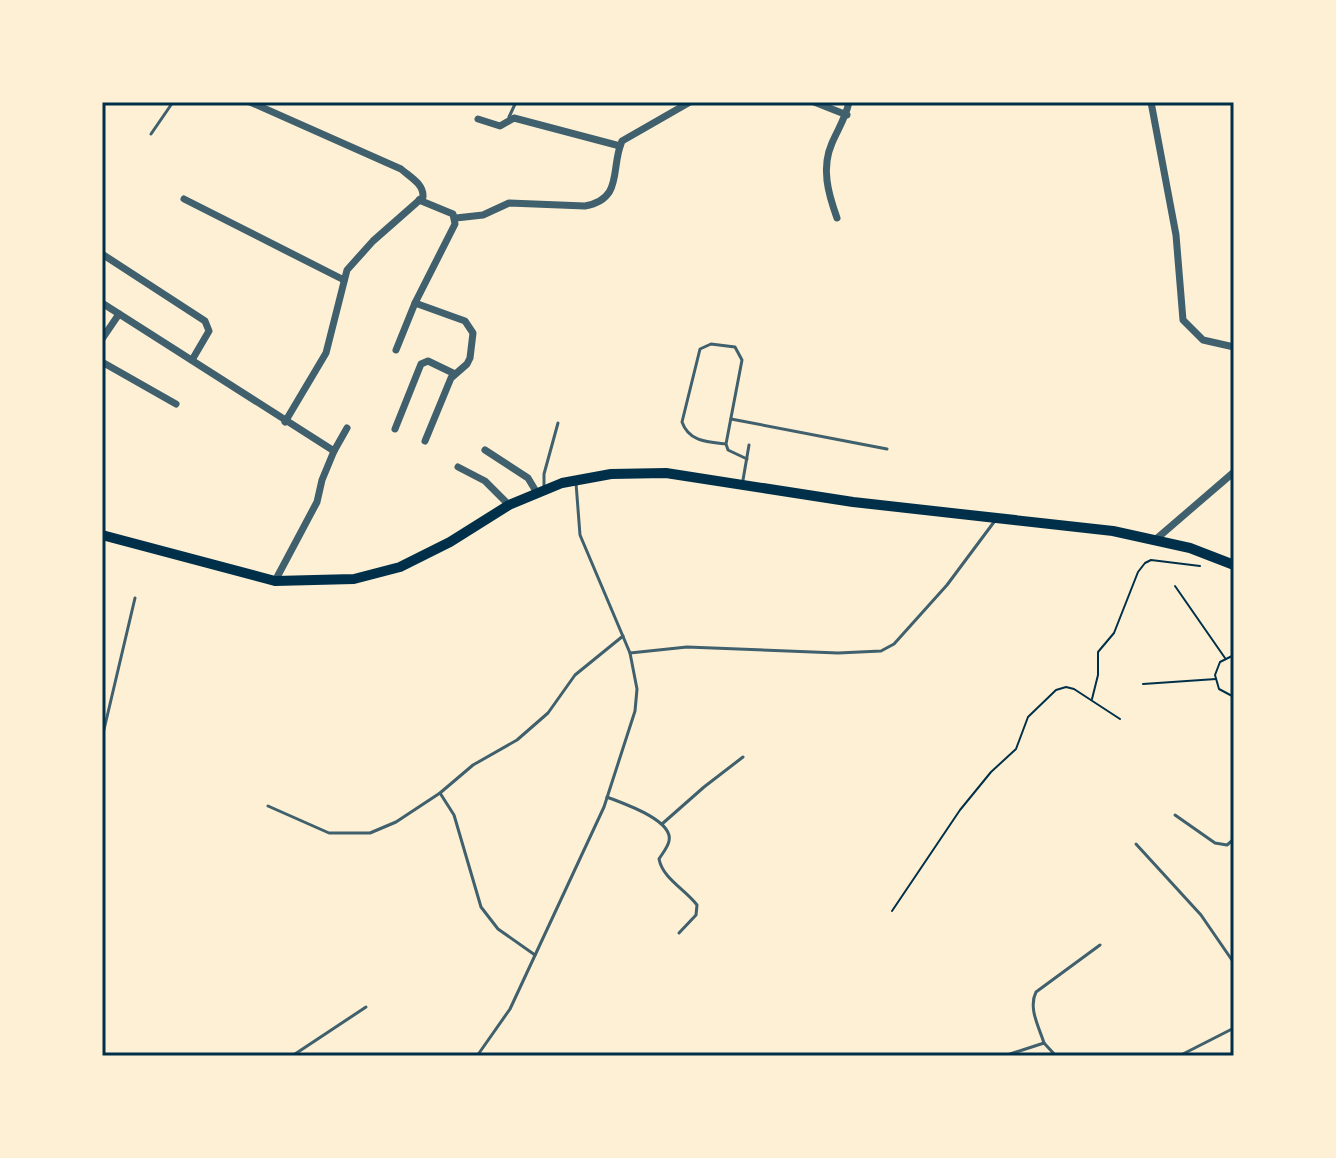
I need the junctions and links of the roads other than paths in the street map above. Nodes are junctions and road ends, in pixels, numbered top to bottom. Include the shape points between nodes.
1 (173, 102) edge
2 (250, 102) edge
3 (516, 102) edge
4 (689, 102) edge
5 (814, 102) edge
6 (849, 102) edge
7 (1151, 102) edge
8 (847, 115) junction
9 (478, 119) dead end
10 (508, 120) junction
11 (151, 134) dead end
12 (620, 146) junction
13 (184, 199) dead end
14 (419, 200) junction
15 (456, 218) junction
16 (837, 218) dead end
17 (102, 254) edge
18 (344, 280) junction
19 (102, 303) edge
20 (415, 303) junction
21 (119, 314) junction
22 (102, 339) edge
23 (1234, 347) edge
24 (396, 350) dead end
25 (192, 360) junction
26 (102, 362) edge
27 (455, 374) junction
28 (176, 404) dead end
29 (731, 419) junction
30 (285, 422) junction
31 (558, 423) dead end
32 (347, 428) dead end
33 (395, 429) dead end
34 (425, 441) dead end
35 (726, 444) junction
36 (749, 445) dead end
37 (887, 449) dead end
38 (485, 450) dead end
39 (334, 451) junction
40 (747, 459) junction
41 (458, 467) dead end
42 (1234, 472) edge
43 (575, 480) junction
44 (742, 486) junction
45 (541, 492) junction
46 (509, 505) junction
47 (997, 518) junction
48 (102, 535) edge
49 (1155, 540) junction
50 (1234, 565) edge
51 (275, 581) junction
52 (135, 598) dead end
53 (623, 636) junction
54 (630, 653) junction
55 (102, 738) edge
56 (743, 757) dead end
57 (440, 793) junction
58 (607, 797) junction
59 (268, 806) dead end
60 (1175, 815) dead end
61 (662, 824) junction
62 (1234, 839) edge
63 (1136, 844) dead end
64 (679, 933) dead end
65 (1100, 945) dead end
66 (535, 955) junction
67 (1234, 963) edge
68 (366, 1007) dead end
69 (1234, 1028) edge
70 (1044, 1043) junction
71 (1187, 1054) edge
72 (292, 1056) edge
73 (477, 1056) edge
74 (1004, 1056) edge
75 (1056, 1056) edge
76 (1179, 1056) edge

1 - 11 lane
2 - 14 street via 401,169 419,185
3 - 10 lane
4 - 12 street via 629,135
5 - 8 street
6 - 8 street
7 - 23 street via 1176,235 1183,320 1203,340
8 - 16 street via 827,156 828,195
9 - 10 street via 495,126
10 - 12 street
12 - 15 street via 612,186 597,204 509,203 483,215
13 - 18 street
14 - 15 street
14 - 18 street via 354,261
15 - 20 street
17 - 25 street via 205,321 209,331
18 - 30 street via 326,353
19 - 21 street
20 - 24 street
20 - 27 street via 470,326 470,358
21 - 22 street
21 - 25 street
25 - 30 street
26 - 28 street
27 - 33 street via 428,361 421,364
27 - 34 street
29 - 35 lane
29 - 35 lane via 742,360 735,347 711,344 700,349 682,422 699,441
29 - 37 lane
30 - 39 street
31 - 45 lane
32 - 39 street
35 - 40 lane
36 - 40 lane
38 - 45 street
39 - 51 street via 317,502
40 - 44 lane
41 - 46 street via 485,481
42 - 49 street
43 - 44 main road via 666,473
43 - 45 main road
43 - 53 lane via 580,535
44 - 47 main road
45 - 46 main road
46 - 51 main road via 400,567 354,579
47 - 49 main road
47 - 54 lane via 947,585 894,644 881,651 687,647
48 - 51 main road
49 - 50 main road
52 - 55 lane
53 - 54 lane
53 - 57 lane via 575,675 548,713 517,740 473,765
54 - 58 lane via 635,711
56 - 61 lane
57 - 59 lane via 370,833 329,833
57 - 66 lane via 454,815 481,907 498,929
58 - 61 lane
58 - 66 lane
60 - 62 lane via 1215,843 1227,845
61 - 64 lane via 670,841 660,865 697,905 696,915
63 - 67 lane via 1201,915
65 - 70 lane via 1036,992 1032,999
66 - 73 lane via 510,1009
68 - 72 lane
69 - 71 lane
70 - 74 lane
70 - 75 lane
71 - 76 lane

